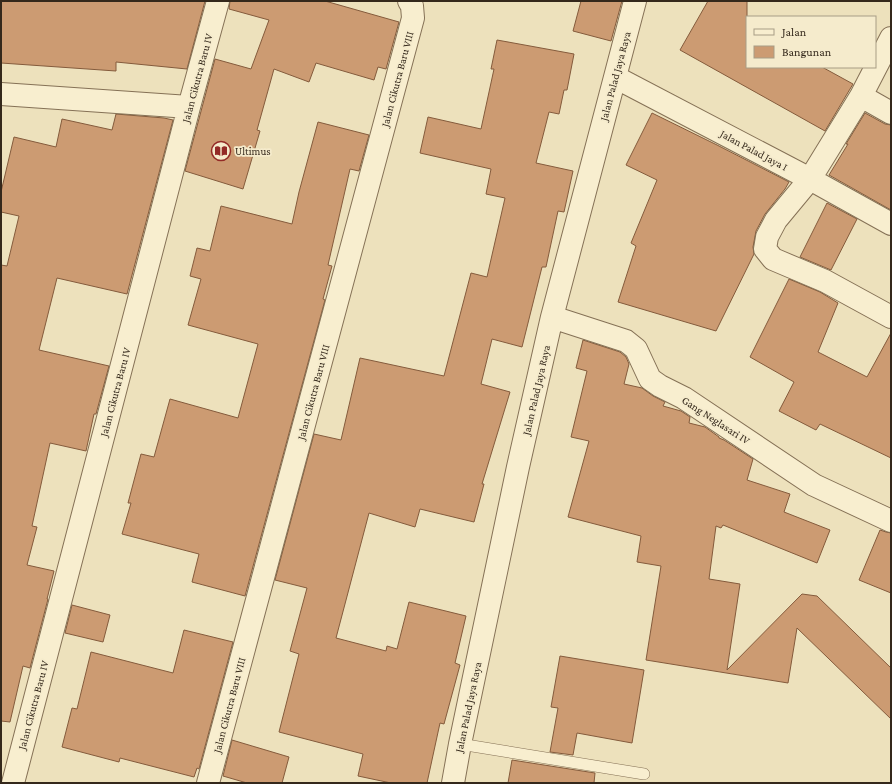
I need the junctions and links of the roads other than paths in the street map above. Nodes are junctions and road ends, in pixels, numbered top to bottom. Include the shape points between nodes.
1 (218, 1) edge
2 (409, 1) edge
3 (635, 1) edge
4 (890, 43) edge
5 (615, 77) junction
6 (1, 94) edge
7 (861, 96) junction
8 (189, 107) junction
9 (891, 113) edge
10 (810, 179) junction
11 (891, 224) edge
12 (552, 317) junction
13 (891, 317) edge
14 (891, 521) edge
15 (460, 744) junction
16 (644, 774) dead end
17 (1, 781) edge
18 (8, 783) edge
19 (13, 783) edge
20 (208, 783) edge
21 (453, 783) edge

1 - 8 street, Jalan Cikutra Baru IV
2 - 20 street, Jalan Cikutra Baru VIII via 413,18
3 - 5 street, Jalan Palad Jaya Raya
4 - 7 street
5 - 10 street, Jalan Palad Jaya I
5 - 12 street, Jalan Palad Jaya Raya
6 - 8 street
7 - 9 street
7 - 10 street
8 - 19 street, Jalan Cikutra Baru IV
10 - 11 street, Jalan Palad Jaya I
10 - 13 street via 776,220 767,237 765,249 774,259 826,281
12 - 14 street, Gang Neglasari IV via 626,341 636,349 650,379 660,386 684,398 814,485
12 - 15 street, Jalan Palad Jaya Raya
15 - 16 lane
15 - 21 street, Jalan Palad Jaya Raya
17 - 18 street

